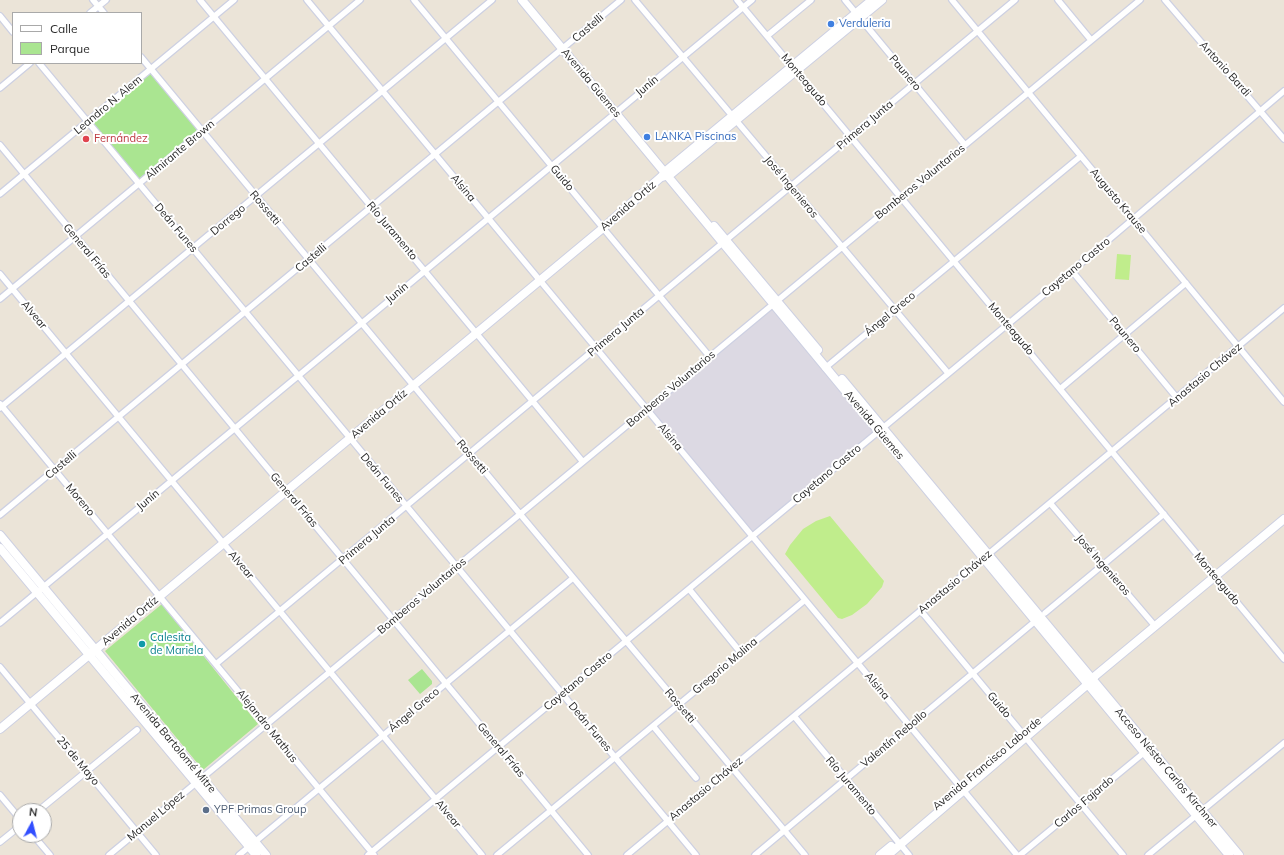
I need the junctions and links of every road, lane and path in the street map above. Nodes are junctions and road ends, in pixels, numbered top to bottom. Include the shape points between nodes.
1 (93, 0) edge
2 (106, 0) edge
3 (200, 0) edge
4 (234, 0) edge
5 (307, 0) edge
6 (360, 0) edge
7 (414, 0) edge
8 (492, 0) edge
9 (522, 0) edge
10 (621, 0) edge
11 (635, 0) edge
12 (737, 0) edge
13 (752, 0) edge
14 (811, 0) edge
15 (845, 0) edge
16 (872, 0) edge
17 (882, 0) edge
18 (952, 0) edge
19 (1015, 0) edge
20 (1058, 0) edge
21 (1140, 0) edge
22 (1165, 0) edge
23 (98, 6) junction
24 (743, 8) junction
25 (91, 12) edge
26 (103, 12) edge
27 (0, 16) edge
28 (214, 16) junction
29 (858, 16) junction
30 (329, 26) junction
31 (12, 31) edge
32 (977, 31) junction
33 (767, 36) junction
34 (446, 38) junction
35 (1091, 40) junction
36 (563, 49) junction
37 (682, 57) junction
38 (142, 59) edge
39 (29, 64) edge
40 (40, 64) edge
41 (794, 68) junction
42 (151, 69) junction
43 (266, 79) junction
44 (914, 84) junction
45 (0, 88) edge
46 (383, 91) junction
47 (1284, 91) edge
48 (1028, 93) junction
49 (498, 102) junction
50 (1261, 110) junction
51 (616, 112) junction
52 (735, 119) junction
53 (87, 122) junction
54 (202, 132) junction
55 (851, 136) junction
56 (1284, 139) edge
57 (319, 144) junction
58 (0, 145) edge
59 (965, 145) junction
60 (435, 154) junction
61 (1081, 156) junction
62 (551, 165) junction
63 (665, 173) junction
64 (24, 174) junction
65 (139, 185) junction
66 (791, 186) junction
67 (0, 194) edge
68 (256, 196) junction
69 (901, 198) junction
70 (372, 207) junction
71 (488, 218) junction
72 (1133, 218) junction
73 (603, 228) junction
74 (75, 236) junction
75 (724, 241) junction
76 (841, 247) junction
77 (192, 249) junction
78 (308, 260) junction
79 (954, 261) junction
80 (424, 270) junction
81 (1072, 271) junction
82 (0, 274) edge
83 (540, 281) junction
84 (1186, 283) junction
85 (12, 289) junction
86 (659, 296) junction
87 (0, 299) edge
88 (129, 301) junction
89 (775, 303) junction
90 (1284, 308) edge
91 (895, 310) junction
92 (245, 312) junction
93 (361, 323) junction
94 (1007, 325) junction
95 (476, 333) junction
96 (1125, 335) junction
97 (1239, 347) junction
98 (596, 348) junction
99 (66, 354) junction
100 (710, 357) junction
101 (182, 365) junction
102 (828, 366) junction
103 (948, 373) junction
104 (298, 376) junction
105 (413, 386) junction
106 (1060, 389) junction
107 (1177, 398) junction
108 (533, 401) junction
109 (1284, 402) edge
110 (1, 406) edge
111 (646, 409) junction
112 (118, 417) junction
113 (234, 428) junction
114 (880, 429) junction
115 (350, 439) junction
116 (1112, 452) junction
117 (470, 454) junction
118 (583, 462) junction
119 (55, 470) junction
120 (171, 481) junction
121 (287, 491) junction
122 (1050, 503) junction
123 (406, 506) junction
124 (520, 514) junction
125 (1164, 514) junction
126 (0, 516) edge
127 (1284, 519) edge
128 (107, 534) junction
129 (0, 535) edge
130 (752, 536) junction
131 (223, 544) junction
132 (0, 548) edge
133 (986, 556) junction
134 (343, 559) junction
135 (1103, 565) junction
136 (456, 567) junction
137 (1216, 577) junction
138 (573, 578) junction
139 (40, 589) junction
140 (689, 589) junction
141 (160, 597) junction
142 (805, 600) junction
143 (921, 610) junction
144 (280, 612) junction
145 (1045, 613) dead end
146 (393, 620) junction
147 (0, 622) edge
148 (1034, 623) dead end
149 (1155, 626) junction
150 (509, 631) junction
151 (626, 641) junction
152 (93, 652) junction
153 (741, 653) junction
154 (1284, 659) edge
155 (858, 663) junction
156 (216, 664) junction
157 (0, 666) edge
158 (330, 672) junction
159 (973, 674) junction
160 (1090, 679) junction
161 (446, 683) junction
162 (562, 694) junction
163 (31, 704) junction
164 (679, 704) junction
165 (794, 716) junction
166 (266, 725) junction
167 (653, 726) junction
168 (910, 726) junction
169 (0, 729) edge
170 (136, 730) dead end
171 (383, 736) junction
172 (1024, 736) junction
173 (1284, 743) edge
174 (499, 747) junction
175 (1146, 750) junction
176 (615, 758) junction
177 (732, 768) junction
178 (86, 771) junction
179 (696, 778) dead end
180 (846, 779) junction
181 (199, 780) junction
182 (319, 789) junction
183 (962, 789) junction
184 (0, 795) edge
185 (435, 799) junction
186 (48, 803) edge
187 (1081, 804) junction
188 (12, 809) edge
189 (551, 810) junction
190 (1199, 813) junction
191 (668, 821) junction
192 (785, 830) junction
193 (12, 832) edge
194 (137, 832) junction
195 (0, 842) edge
196 (899, 842) junction
197 (40, 843) edge
198 (252, 844) junction
199 (371, 854) edge
200 (50, 855) edge
201 (109, 855) edge
202 (156, 855) edge
203 (239, 855) edge
204 (256, 855) edge
205 (266, 855) edge
206 (482, 855) edge
207 (498, 855) edge
208 (588, 855) edge
209 (627, 855) edge
210 (696, 855) edge
211 (755, 855) edge
212 (805, 855) edge
213 (880, 855) edge
214 (888, 855) edge
215 (909, 855) edge
216 (1019, 855) edge
217 (1123, 855) edge
218 (1148, 855) edge
219 (1229, 855) edge
220 (1239, 855) edge

1 - 23 street
2 - 23 street
3 - 28 street, Río Juramento
4 - 28 street, Leandro N. Alem
5 - 30 street, Alsina
6 - 30 street, Almirante Brown
7 - 34 street, Guido
8 - 34 street, Dorrego
9 - 36 main road, Avenida Güemes
10 - 36 street, Castelli
11 - 37 street, José Ingenieros
12 - 24 street, Monteagudo
13 - 24 street, Junín
14 - 33 street
15 - 29 street, Paunero
16 - 29 main road, Avenida Ortíz
17 - 29 main road, Avenida Ortíz
18 - 32 street, Augusto Krause
19 - 32 street, Primera Junta
20 - 35 street
21 - 35 street, Bomberos Voluntarios
22 - 50 street, Antonio Bardi
23 - 25 street
23 - 26 street
24 - 33 street, Monteagudo
24 - 37 street, Junín
27 - 31 street
28 - 42 street, Leandro N. Alem
28 - 43 street, Río Juramento
29 - 41 main road, Avenida Ortíz
29 - 44 street, Paunero
30 - 43 street, Almirante Brown
30 - 46 street, Alsina
32 - 44 street, Primera Junta
32 - 48 street, Augusto Krause
33 - 41 street, Monteagudo
34 - 46 street, Dorrego
34 - 49 street, Guido
35 - 48 street, Bomberos Voluntarios
36 - 49 street, Castelli
36 - 51 main road, Avenida Güemes
37 - 51 street, Junín
37 - 52 street, José Ingenieros
38 - 42 street, Rossetti
39 - 45 street
40 - 53 street, Deán Funes
41 - 52 main road, Avenida Ortíz
41 - 55 street, Monteagudo
42 - 53 street, Leandro N. Alem
42 - 54 street, Rossetti
43 - 54 street, Almirante Brown
43 - 57 street, Río Juramento
44 - 55 street, Primera Junta
44 - 59 street, Paunero
46 - 57 street, Dorrego
46 - 60 street, Alsina
47 - 50 street, Cayetano Castro
48 - 59 street, Bomberos Voluntarios
48 - 61 street, Augusto Krause
49 - 60 street, Castelli
49 - 62 street, Guido
50 - 56 street, Antonio Bardi
50 - 72 street, Cayetano Castro
51 - 62 street, Junín
51 - 63 main road, Avenida Güemes
52 - 63 main road, Avenida Ortíz
52 - 66 street, José Ingenieros
53 - 64 street, Leandro N. Alem
53 - 65 street, Deán Funes
54 - 65 street, Almirante Brown
54 - 68 street, Rossetti
55 - 66 street, Primera Junta
55 - 69 street, Monteagudo
57 - 68 street, Dorrego
57 - 70 street, Río Juramento
58 - 64 street, General Frías
59 - 69 street, Bomberos Voluntarios
60 - 70 street, Castelli
60 - 71 street, Alsina
61 - 72 street, Augusto Krause
61 - 79 street, Ángel Greco
62 - 71 street, Junín
62 - 73 street, Guido
63 - 73 main road, Avenida Ortíz
63 - 75 main road, Avenida Güemes
64 - 67 street, Leandro N. Alem
64 - 74 street, General Frías
65 - 74 street, Almirante Brown
65 - 77 street, Deán Funes
66 - 75 street, Primera Junta
66 - 76 street, José Ingenieros
68 - 77 street, Dorrego
68 - 78 street, Rossetti
69 - 76 street, Bomberos Voluntarios
69 - 79 street, Monteagudo
70 - 78 street, Castelli
70 - 80 street, Río Juramento
71 - 80 street, Junín
71 - 83 street, Alsina
72 - 81 street, Cayetano Castro
72 - 84 street, Augusto Krause
73 - 83 main road, Avenida Ortíz
73 - 86 street, Guido
74 - 85 street, Almirante Brown
74 - 88 street, General Frías
75 - 86 street, Primera Junta
75 - 89 main road, Avenida Güemes
76 - 89 street, Bomberos Voluntarios
76 - 91 street, José Ingenieros
77 - 88 street, Dorrego
77 - 92 street, Deán Funes
78 - 92 street, Castelli
78 - 93 street, Rossetti
79 - 91 street, Ángel Greco
79 - 94 street, Monteagudo
80 - 93 street, Junín
80 - 95 street, Río Juramento
81 - 94 street, Cayetano Castro
81 - 96 street, Paunero
82 - 85 street, Alvear
83 - 95 main road, Avenida Ortíz
83 - 98 street, Alsina
84 - 96 street
84 - 97 street, Augusto Krause
85 - 87 street, Almirante Brown
85 - 99 street, Alvear
86 - 98 street, Primera Junta
86 - 100 street, Guido
88 - 99 street, Dorrego
88 - 101 street, General Frías
89 - 100 street, Bomberos Voluntarios
89 - 102 main road, Avenida Güemes
90 - 97 street, Anastasio Chávez
91 - 102 street, Ángel Greco
91 - 103 street, José Ingenieros
92 - 101 street, Castelli
92 - 104 street, Deán Funes
93 - 104 street, Junín
93 - 105 street, Rossetti
94 - 103 street, Cayetano Castro
94 - 106 street, Monteagudo
95 - 105 main road, Avenida Ortíz
95 - 108 street, Río Juramento
96 - 106 street
96 - 107 street, Paunero
97 - 107 street, Anastasio Chávez
97 - 109 street, Augusto Krause
98 - 108 street, Primera Junta
98 - 111 street, Alsina
99 - 110 street, Dorrego
99 - 112 street, Alvear
100 - 111 street, Bomberos Voluntarios
101 - 112 street, Castelli
101 - 113 street, General Frías
102 - 114 main road, Avenida Güemes
103 - 114 street, Cayetano Castro
104 - 113 street, Junín
104 - 115 street, Deán Funes
105 - 115 main road, Avenida Ortíz
105 - 117 street, Rossetti
106 - 116 street, Monteagudo
107 - 116 street, Anastasio Chávez
108 - 117 street, Primera Junta
108 - 118 street, Río Juramento
110 - 119 street, Moreno
111 - 118 street, Bomberos Voluntarios
111 - 130 street, Alsina
112 - 119 street, Castelli
112 - 120 street, Alvear
113 - 120 street, Junín
113 - 121 street, General Frías
114 - 130 street, Cayetano Castro
114 - 133 main road, Avenida Güemes
115 - 121 main road, Avenida Ortíz
115 - 123 street, Deán Funes
116 - 122 street, Anastasio Chávez
116 - 125 street, Monteagudo
117 - 123 street, Primera Junta
117 - 124 street, Rossetti
118 - 124 street, Bomberos Voluntarios
119 - 126 street, Castelli
119 - 128 street, Moreno
120 - 128 street, Junín
120 - 131 street, Alvear
121 - 131 main road, Avenida Ortíz
121 - 134 street, General Frías
122 - 133 street, Anastasio Chávez
122 - 135 street, José Ingenieros
123 - 134 street, Primera Junta
123 - 136 street, Deán Funes
124 - 136 street, Bomberos Voluntarios
124 - 138 street, Rossetti
125 - 135 street
125 - 137 street, Monteagudo
127 - 137 main road, Avenida Francisco Laborde
128 - 139 street, Junín
128 - 141 street, Moreno
129 - 139 main road
130 - 140 street, Cayetano Castro
130 - 142 street, Alsina
131 - 141 main road, Avenida Ortíz
131 - 144 street, Alvear
132 - 139 main road
133 - 143 street, Anastasio Chávez
133 - 160 main road, Avenida Güemes
134 - 144 street, Primera Junta
134 - 146 street, General Frías
135 - 145 street
135 - 149 street, José Ingenieros
136 - 146 street, Bomberos Voluntarios
136 - 150 street, Deán Funes
137 - 149 main road, Avenida Francisco Laborde
137 - 154 street, Monteagudo
138 - 150 street, Ángel Greco
138 - 151 street, Rossetti
139 - 147 street, Junín
139 - 152 main road, Avenida Bartolomé Mitre
140 - 151 street, Cayetano Castro
140 - 153 street
141 - 152 main road, Avenida Ortíz
141 - 156 street, Alejandro Mathus
142 - 153 street, Gregorio Molina
142 - 155 street, Alsina
143 - 155 street, Anastasio Chávez
143 - 159 street, Guido
144 - 156 street, Primera Junta
144 - 158 street, Alvear
146 - 158 street, Bomberos Voluntarios
146 - 161 street, General Frías
148 - 159 street, Valentín Rebollo
149 - 160 main road, Avenida Francisco Laborde
150 - 161 street, Ángel Greco
150 - 162 street, Deán Funes
151 - 162 street, Cayetano Castro
151 - 164 street, Rossetti
152 - 163 main road, Avenida Ortíz
152 - 181 main road, Avenida Bartolomé Mitre
153 - 164 street, Gregorio Molina
155 - 165 street, Anastasio Chávez
155 - 168 street, Alsina
156 - 166 street, Alejandro Mathus
157 - 163 street, 25 de Mayo
158 - 166 street, Bomberos Voluntarios
158 - 171 street, Alvear
159 - 168 street, Valentín Rebollo
159 - 172 street, Guido
160 - 172 main road, Avenida Francisco Laborde
160 - 175 main road, Acceso Néstor Carlos Kirchner
161 - 171 street, Ángel Greco
161 - 174 street, General Frías
162 - 174 street, Cayetano Castro
162 - 176 street, Deán Funes
163 - 169 main road, Avenida Ortíz
163 - 178 street, 25 de Mayo
164 - 167 street, Gregorio Molina
164 - 177 street, Rossetti
165 - 177 street, Anastasio Chávez
165 - 180 street, Río Juramento
166 - 181 street, Bomberos Voluntarios
166 - 182 street, Alejandro Mathus
167 - 176 street, Gregorio Molina
167 - 179 street
168 - 180 street, Valentín Rebollo
168 - 183 street, Alsina
170 - 178 street
171 - 182 street, Ángel Greco
171 - 185 street, Alvear
172 - 183 main road, Avenida Francisco Laborde
172 - 187 street, Guido
173 - 190 street
174 - 185 street, Cayetano Castro
174 - 189 street, General Frías
175 - 187 street, Carlos Fajardo
175 - 190 main road, Acceso Néstor Carlos Kirchner
176 - 189 street, Gregorio Molina
176 - 191 street, Deán Funes
177 - 191 street, Anastasio Chávez
177 - 192 street, Rossetti
178 - 186 street
178 - 194 street, 25 de Mayo
180 - 192 street, Valentín Rebollo
180 - 196 street, Río Juramento
181 - 194 street, Manuel López
181 - 198 main road, Avenida Bartolomé Mitre
182 - 198 street, Ángel Greco
182 - 199 street, Alejandro Mathus
183 - 196 main road, Avenida Francisco Laborde
183 - 216 street, Alsina
184 - 188 street
185 - 199 street, Cayetano Castro
185 - 206 street, Alvear
187 - 216 street, Carlos Fajardo
187 - 217 street, Guido
189 - 207 street, Gregorio Molina
189 - 208 street, General Frías
190 - 218 street
190 - 219 main road, Acceso Néstor Carlos Kirchner
190 - 220 main road, Acceso Néstor Carlos Kirchner
191 - 209 street, Anastasio Chávez
191 - 210 street, Deán Funes
192 - 211 street, Valentín Rebollo
192 - 212 street, Rossetti
193 - 195 street
194 - 201 street, Manuel López
194 - 202 street, 25 de Mayo
196 - 213 main road, Avenida Francisco Laborde
196 - 214 main road, Avenida Francisco Laborde
196 - 215 street, Río Juramento
197 - 200 street
198 - 203 street, Ángel Greco
198 - 204 main road, Avenida Bartolomé Mitre
198 - 205 main road, Avenida Bartolomé Mitre

